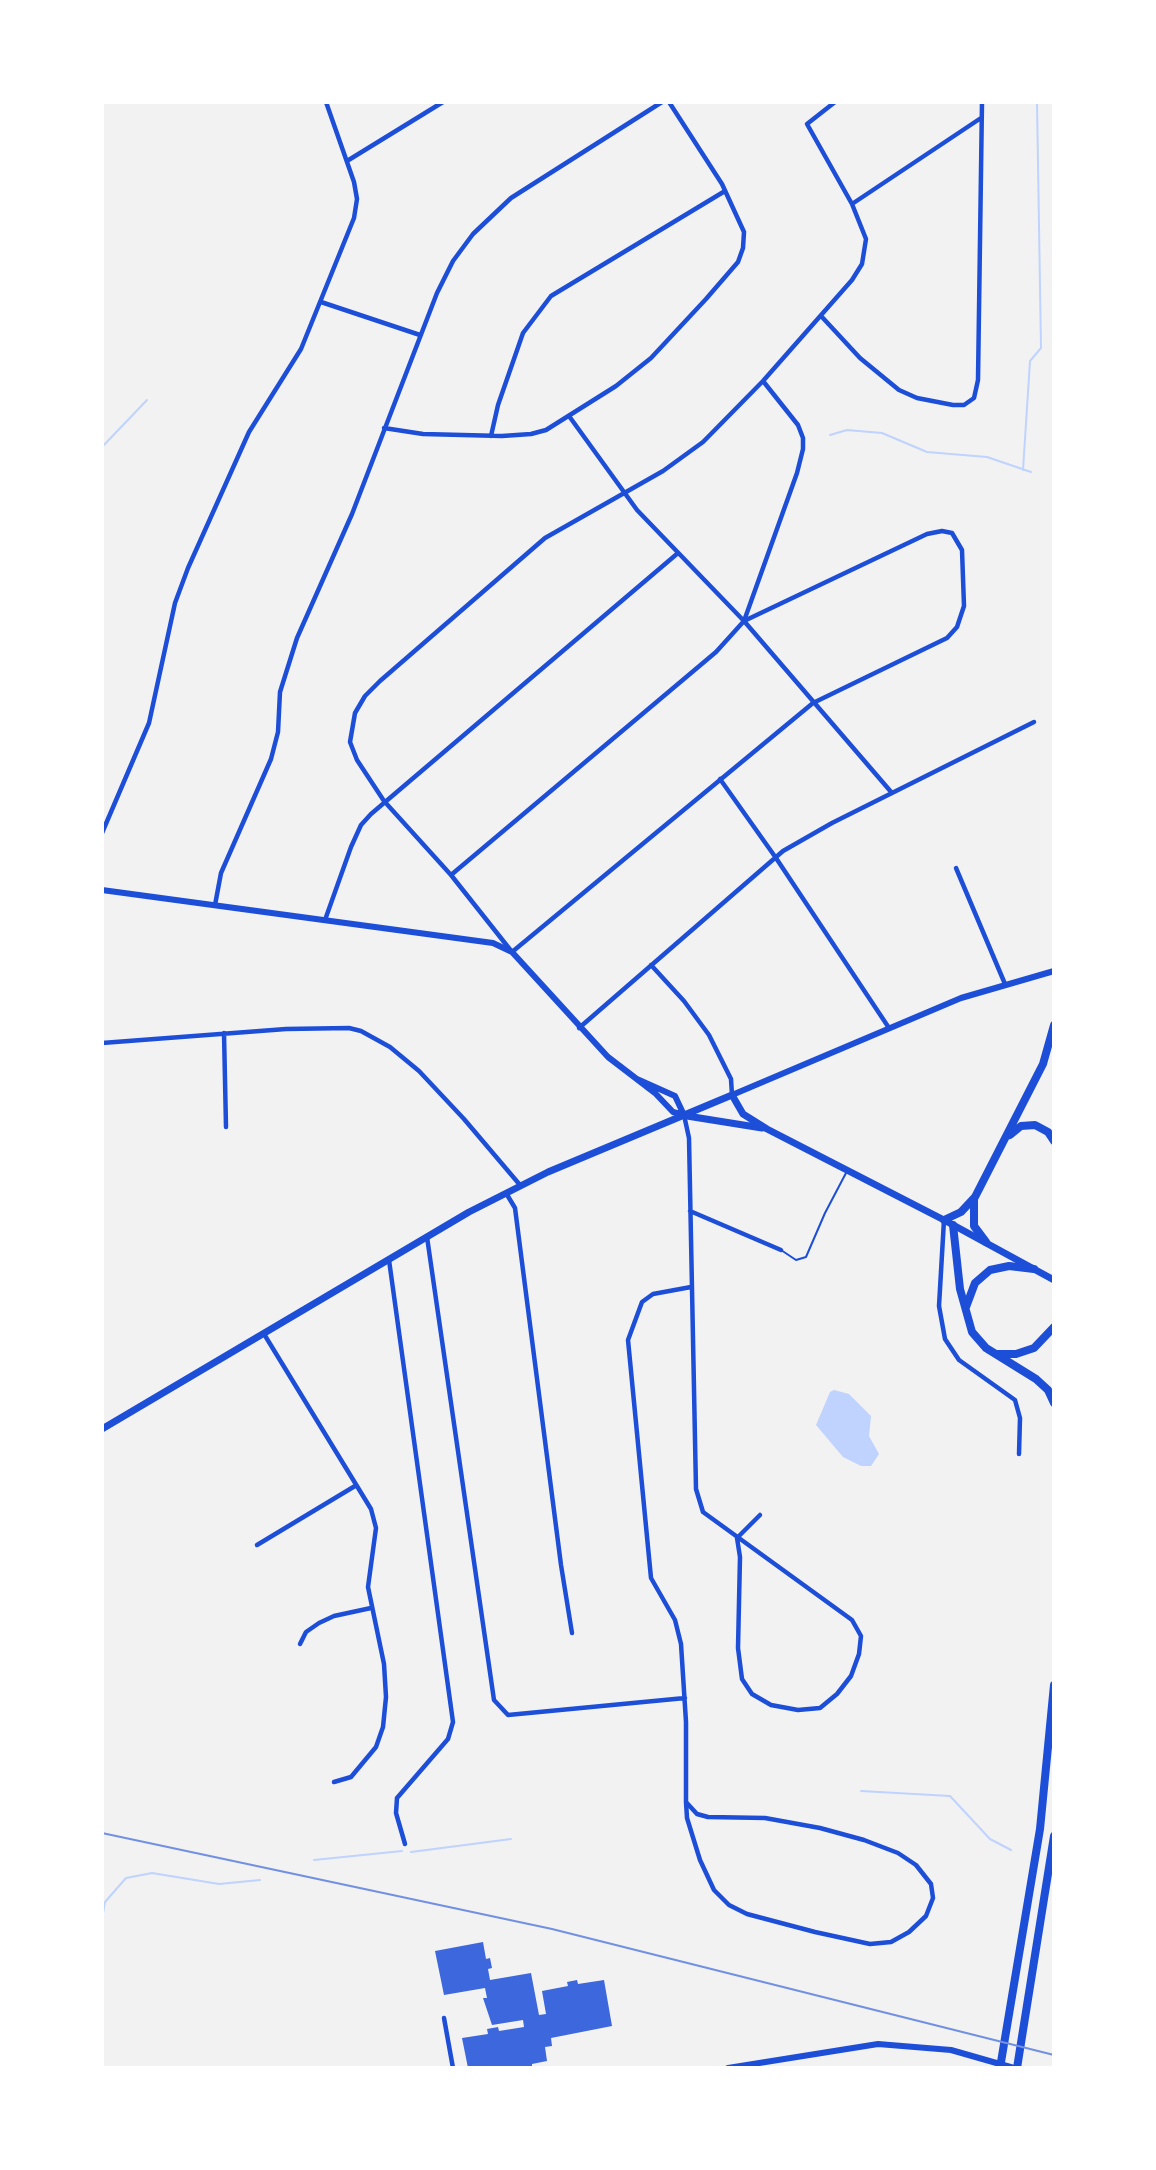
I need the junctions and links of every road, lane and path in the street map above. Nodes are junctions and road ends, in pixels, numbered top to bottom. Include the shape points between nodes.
1 (326, 102) edge
2 (443, 102) edge
3 (662, 102) edge
4 (669, 102) edge
5 (835, 102) edge
6 (982, 102) edge
7 (981, 118) junction
8 (347, 161) junction
9 (725, 191) junction
10 (852, 204) junction
11 (321, 302) junction
12 (822, 317) junction
13 (420, 335) junction
14 (763, 381) junction
15 (569, 416) junction
16 (384, 428) junction
17 (491, 436) junction
18 (625, 493) junction
19 (678, 553) junction
20 (744, 621) junction
21 (813, 703) junction
22 (1034, 722) dead end
23 (720, 779) junction
24 (892, 793) junction
25 (384, 801) junction
26 (102, 833) edge
27 (776, 858) junction
28 (956, 868) dead end
29 (451, 875) junction
30 (102, 890) edge
31 (215, 905) junction
32 (325, 920) junction
33 (512, 952) junction
34 (651, 965) junction
35 (1054, 971) edge
36 (1005, 984) junction
37 (1054, 1025) edge
38 (579, 1028) junction
39 (889, 1028) junction
40 (224, 1033) junction
41 (102, 1043) edge
42 (637, 1079) junction
43 (732, 1095) junction
44 (684, 1115) junction
45 (226, 1127) dead end
46 (767, 1129) junction
47 (1005, 1141) junction
48 (1054, 1141) edge
49 (848, 1170) junction
50 (520, 1185) junction
51 (506, 1192) junction
52 (975, 1197) junction
53 (690, 1210) junction
54 (944, 1220) junction
55 (953, 1225) junction
56 (427, 1237) junction
57 (986, 1242) junction
58 (781, 1250) joint
59 (389, 1260) junction
60 (1034, 1269) junction
61 (1054, 1280) edge
62 (691, 1287) junction
63 (965, 1314) junction
64 (1054, 1327) edge
65 (264, 1334) junction
66 (995, 1353) junction
67 (1054, 1403) edge
68 (102, 1429) edge
69 (1019, 1454) dead end
70 (355, 1486) junction
71 (760, 1515) dead end
72 (737, 1538) junction
73 (257, 1545) dead end
74 (371, 1608) junction
75 (572, 1633) dead end
76 (300, 1644) dead end
77 (1054, 1685) edge
78 (685, 1698) junction
79 (334, 1782) dead end
80 (686, 1802) junction
81 (1054, 1836) edge
82 (405, 1844) dead end
83 (444, 2018) dead end
84 (453, 2068) edge
85 (728, 2068) edge
86 (1000, 2068) edge
87 (1015, 2068) edge

1 - 8 street
2 - 8 street
3 - 13 street via 551,171 494,213 453,261
4 - 9 street
5 - 10 street via 807,124
6 - 7 street
7 - 10 street
7 - 12 street via 978,380 974,398 964,405 953,405 899,390 866,364
8 - 11 street via 357,199 354,218
9 - 15 street via 744,232 738,262 651,358
9 - 17 street via 551,296 523,333
10 - 12 street via 867,249 852,280
11 - 13 street
11 - 26 street via 292,366 249,432 188,568 175,603 149,723
12 - 14 street
13 - 16 street
14 - 18 street via 703,442
14 - 20 street via 798,425 803,449
15 - 17 street via 531,434
15 - 18 street
16 - 17 street via 423,434
16 - 31 street via 287,666 271,759 221,873
18 - 19 street
18 - 25 street via 545,538 520,557 365,696 351,724 350,742
19 - 20 street
19 - 25 street
20 - 21 street
20 - 21 street via 927,534 952,533 962,550 964,606 957,627 947,638
20 - 29 street via 716,652
21 - 23 street
21 - 24 street
22 - 24 street
23 - 27 street
23 - 33 street
24 - 27 street
25 - 29 street
25 - 32 street via 361,825
27 - 34 street
27 - 39 street
28 - 36 street
29 - 33 street
30 - 31 main road
31 - 32 main road
32 - 33 main road via 483,940
33 - 38 main road
34 - 38 street
34 - 43 street via 709,1035 731,1079
35 - 36 main road
36 - 39 main road
37 - 47 highway via 1043,1064
38 - 42 main road
39 - 43 main road
40 - 41 street
40 - 45 street
40 - 50 street via 349,1028 371,1035 419,1071
42 - 44 main road via 673,1112
42 - 44 main road via 675,1096
43 - 44 highway
43 - 46 highway via 743,1114
44 - 46 highway
44 - 50 highway
44 - 53 street via 689,1137
46 - 49 highway
47 - 48 highway via 1028,1124 1042,1127
47 - 52 highway
49 - 54 highway
49 - 58 lane via 807,1257 796,1260
50 - 51 highway
51 - 56 highway
51 - 75 street via 515,1208
52 - 54 highway via 961,1212
52 - 57 highway via 974,1226
53 - 58 street
53 - 62 street
54 - 55 highway
54 - 69 street via 939,1295 945,1338 959,1360 1015,1401 1020,1418
55 - 57 highway
55 - 63 highway
56 - 59 highway
56 - 78 street via 494,1700 499,1709 508,1714
57 - 60 highway
59 - 65 highway
59 - 82 street via 453,1722 448,1739 397,1798 396,1813
60 - 61 highway
60 - 63 highway via 1009,1266 990,1270 975,1283
62 - 72 street via 696,1489 703,1512
62 - 78 street via 653,1294 642,1302 628,1340 651,1578 675,1620
63 - 66 highway via 979,1342
64 - 66 highway via 1034,1348 1016,1354
65 - 68 highway
65 - 70 street
66 - 67 highway via 1036,1378
70 - 73 street
70 - 74 street via 371,1509 376,1528 368,1587
71 - 72 street
72 - 72 street via 852,1620 861,1636 851,1676 820,1708 798,1710 771,1705 752,1694 742,1679
74 - 76 street via 326,1620 306,1632
74 - 79 street via 384,1664 383,1727 376,1747 351,1777
77 - 86 highway via 1040,1829
78 - 80 street
80 - 80 street via 700,1860 714,1890 729,1905 747,1914 870,1944 891,1942 926,1916 933,1898 931,1884 916,1865 898,1853 820,1828 765,1818 708,1817 697,1814
81 - 87 highway
83 - 84 street
85 - 87 main road via 878,2044 951,2050

